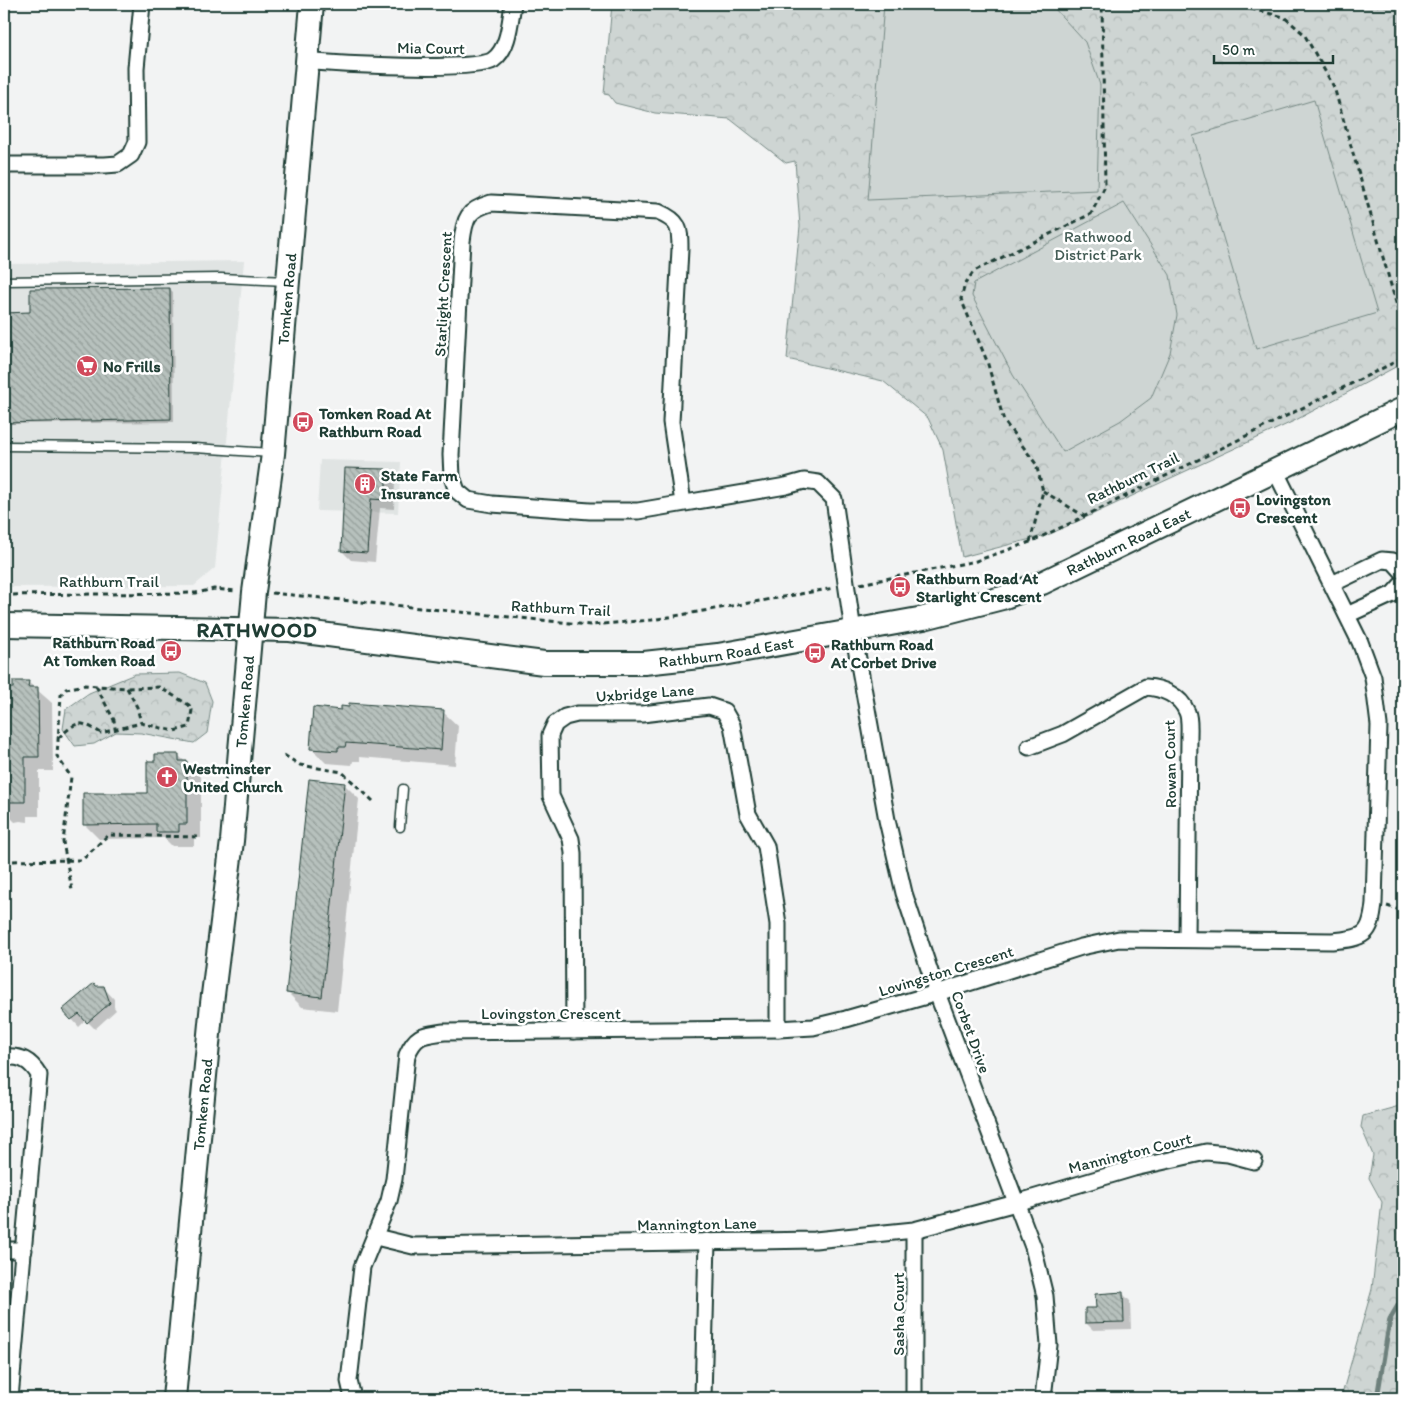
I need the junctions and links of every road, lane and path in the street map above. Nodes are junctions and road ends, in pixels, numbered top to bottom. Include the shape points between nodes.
1 (142, 4) edge
2 (312, 4) edge
3 (513, 4) edge
4 (1102, 4) edge
5 (1197, 4) edge
6 (306, 61) junction
7 (4, 165) edge
8 (4, 281) edge
9 (288, 281) junction
10 (1403, 327) edge
11 (1403, 358) edge
12 (1403, 409) edge
13 (4, 446) edge
14 (273, 454) junction
15 (1275, 470) junction
16 (1043, 491) junction
17 (683, 503) junction
18 (1084, 516) junction
19 (1030, 542) junction
20 (1403, 572) edge
21 (1403, 583) edge
22 (1332, 584) junction
23 (854, 585) junction
24 (214, 589) dead end
25 (826, 589) dead end
26 (4, 595) edge
27 (292, 595) dead end
28 (1347, 615) junction
29 (4, 624) edge
30 (252, 629) junction
31 (853, 631) junction
32 (96, 686) junction
33 (127, 688) junction
34 (141, 723) junction
35 (115, 728) junction
36 (58, 738) junction
37 (1029, 747) dead end
38 (284, 755) dead end
39 (403, 789) dead end
40 (373, 801) dead end
41 (400, 827) dead end
42 (199, 837) dead end
43 (65, 860) junction
44 (4, 861) edge
45 (72, 890) dead end
46 (1187, 939) junction
47 (937, 993) junction
48 (778, 1029) junction
49 (574, 1031) junction
50 (4, 1057) edge
51 (1254, 1161) dead end
52 (1016, 1203) junction
53 (914, 1230) junction
54 (376, 1237) junction
55 (707, 1241) junction
56 (4, 1250) edge
57 (24, 1250) junction
58 (10, 1398) edge
59 (174, 1398) edge
60 (353, 1398) edge
61 (703, 1398) edge
62 (914, 1398) edge
63 (1042, 1398) edge

1 - 7 street via 136,68 138,142 131,155 118,164
2 - 6 street, Tomken Road
3 - 6 street, Mia Court via 505,46 493,60 471,66
4 - 16 path via 1105,186 1099,202 1091,214 974,271 965,284 961,299 986,362 1004,421 1036,464
5 - 10 path via 1243,7 1284,17 1304,34 1334,87
6 - 9 street, Tomken Road
8 - 9 lane via 221,278
9 - 14 street, Tomken Road
11 - 18 path, Rathburn Trail
12 - 15 street, Rathburn Road East
13 - 14 lane via 195,448
14 - 30 street, Tomken Road
15 - 22 street, Lovingston Crescent
15 - 31 street, Rathburn Road East via 1042,583 924,618
16 - 18 path
16 - 19 path
17 - 17 street, Starlight Crescent via 638,511 590,511 492,504 468,500 457,491 452,477 451,455 462,241 464,223 478,207 491,203 658,212 677,224 680,248 671,422
17 - 23 street, Starlight Crescent via 804,481 818,483 834,499
18 - 19 path, Rathburn Trail
19 - 23 path, Rathburn Trail via 976,561
20 - 22 street via 1393,561 1382,560
21 - 28 street via 1393,594
22 - 28 street, Lovingston Crescent
23 - 31 street, Corbet Drive
24 - 26 path, Rathburn Trail via 196,593
25 - 27 path, Rathburn Trail via 652,620 590,625
28 - 46 street, Lovingston Crescent via 1367,659 1378,709 1372,922 1366,933 1355,939
29 - 30 street, Rathburn Road East
30 - 31 street, Rathburn Road East via 290,630 544,663 607,664 718,655
30 - 59 street, Tomken Road
31 - 47 street, Corbet Drive via 887,820 904,893
32 - 33 path
32 - 35 path
32 - 36 path via 66,689 61,695
33 - 34 path
33 - 34 path via 159,687 192,710 189,727 174,731
34 - 35 path
35 - 36 path via 101,733 84,723 76,724
36 - 43 path via 57,756 71,776 63,842
37 - 46 street, Rowan Court via 1063,734 1146,687 1161,688 1173,695 1187,713 1189,736
38 - 40 path via 300,765 342,772
39 - 41 lane
42 - 43 path via 108,835 82,860
43 - 44 path
43 - 45 path
46 - 47 street, Lovingston Crescent via 1119,940 1081,947
47 - 48 street, Lovingston Crescent via 813,1027
47 - 52 street, Corbet Drive
48 - 49 street, Lovingston Crescent
48 - 49 street, Uxbridge Lane via 778,924 766,846 748,814 732,725 724,711 709,706 642,714 577,714 555,724 550,735 551,796 571,839 573,853
49 - 54 street, Lovingston Crescent via 444,1032 421,1035 412,1043 407,1055 394,1179
50 - 57 street via 18,1056 32,1063 39,1074
51 - 52 street, Mannington Court via 1206,1152 1134,1168
52 - 53 street, Mannington Lane
52 - 63 street, Corbet Drive via 1033,1247 1045,1296 1049,1344
53 - 55 street, Mannington Lane via 815,1240
53 - 62 street, Sasha Court
54 - 55 street, Mannington Lane via 413,1246
54 - 60 street, Lovingston Crescent via 362,1267 349,1382
55 - 61 street
56 - 57 street
57 - 58 street

